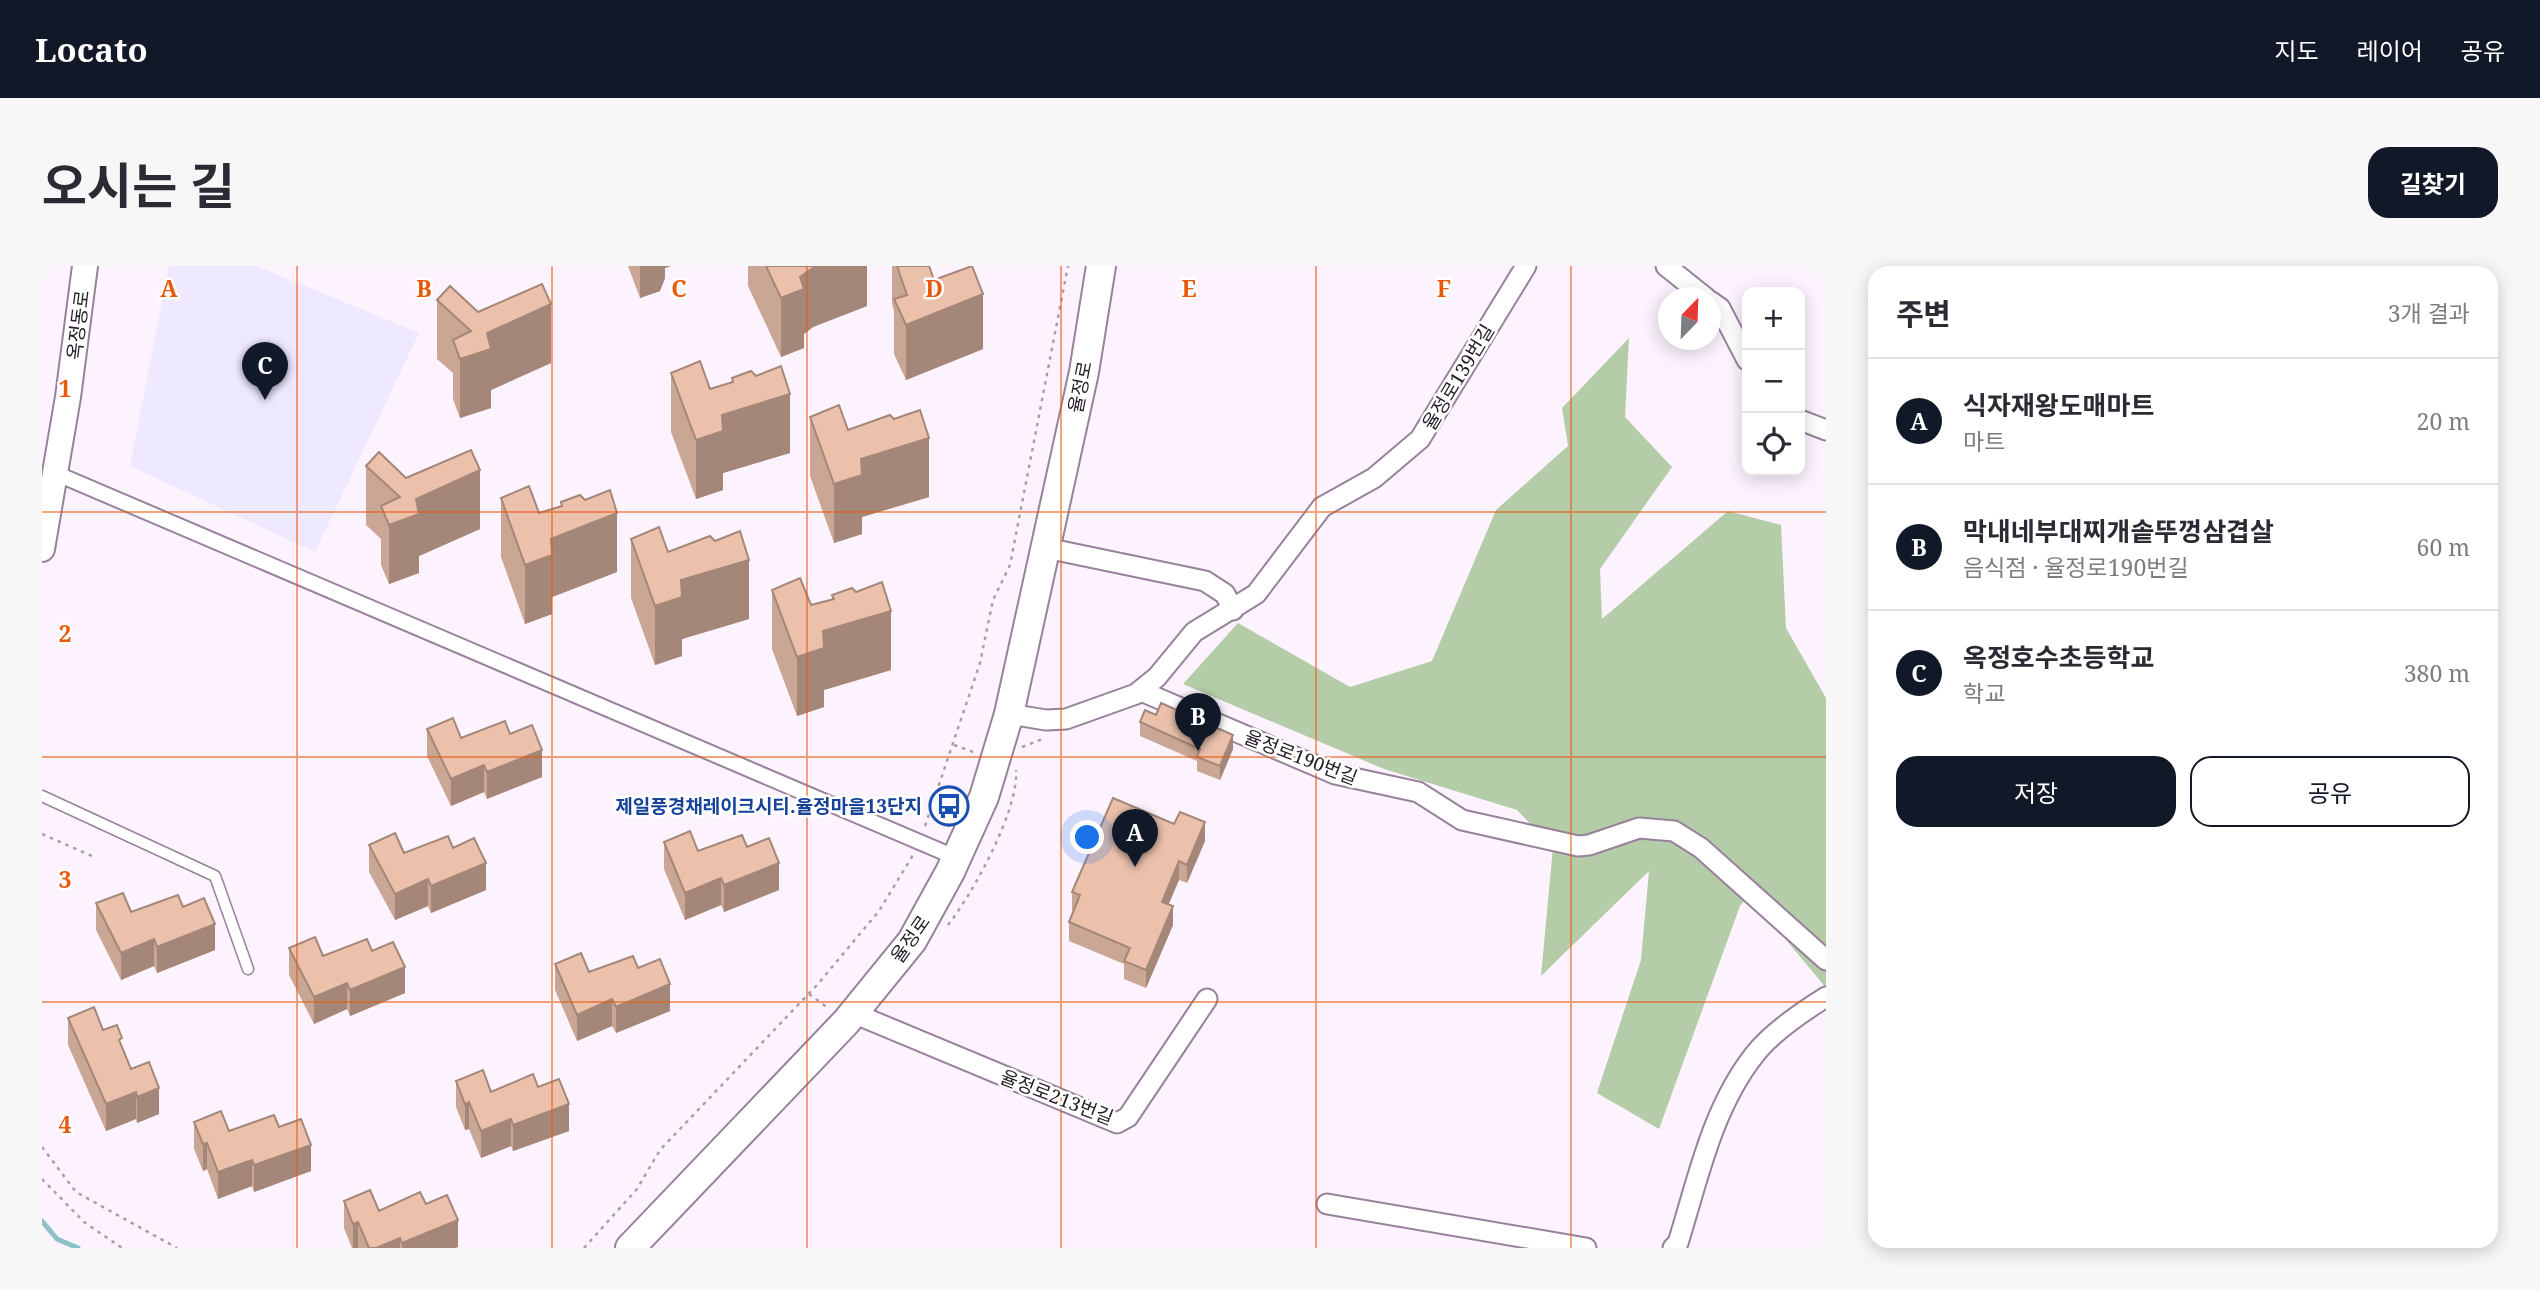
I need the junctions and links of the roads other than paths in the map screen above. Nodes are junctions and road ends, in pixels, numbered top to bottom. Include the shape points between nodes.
1 (85, 266) edge
2 (1101, 266) edge
3 (1526, 266) edge
4 (1666, 266) edge
5 (1692, 287) edge
6 (1721, 310) edge
7 (1742, 350) edge
8 (1805, 422) edge
9 (1826, 430) edge
10 (55, 473) junction
11 (1046, 548) junction
12 (42, 549) edge
13 (1233, 610) junction
14 (1141, 691) junction
15 (1009, 714) junction
16 (42, 796) edge
17 (957, 858) junction
18 (1826, 960) edge
19 (248, 969) dead end
20 (1826, 997) edge
21 (1206, 999) dead end
22 (853, 1013) junction
23 (1327, 1203) dead end
24 (630, 1248) edge
25 (1586, 1248) edge
26 (1673, 1248) edge

1 - 10 street, 옥정동로
2 - 11 main road, 율정로 via 1084,372
3 - 13 street, 율정로139번길 via 1420,439 1374,478 1322,507 1271,578
4 - 5 street
6 - 7 street
8 - 9 street
10 - 12 street, 옥정동로
10 - 17 street
11 - 13 street via 1205,581 1225,594
11 - 15 main road, 율정로
13 - 14 street, 율정로139번길 via 1194,632
14 - 15 street, 율정로139번길 via 1066,719
14 - 18 street, 율정로190번길 via 1335,774 1418,792 1473,823 1578,846 1639,828 1674,831 1701,848
15 - 17 main road, 율정로 via 984,797
16 - 19 lane via 215,876
17 - 22 main road, 율정로 via 912,941
20 - 26 street via 1756,1053 1732,1089 1720,1110
21 - 22 street, 율정로213번길 via 1128,1117 1117,1123
22 - 24 main road, 율정로
23 - 25 street

